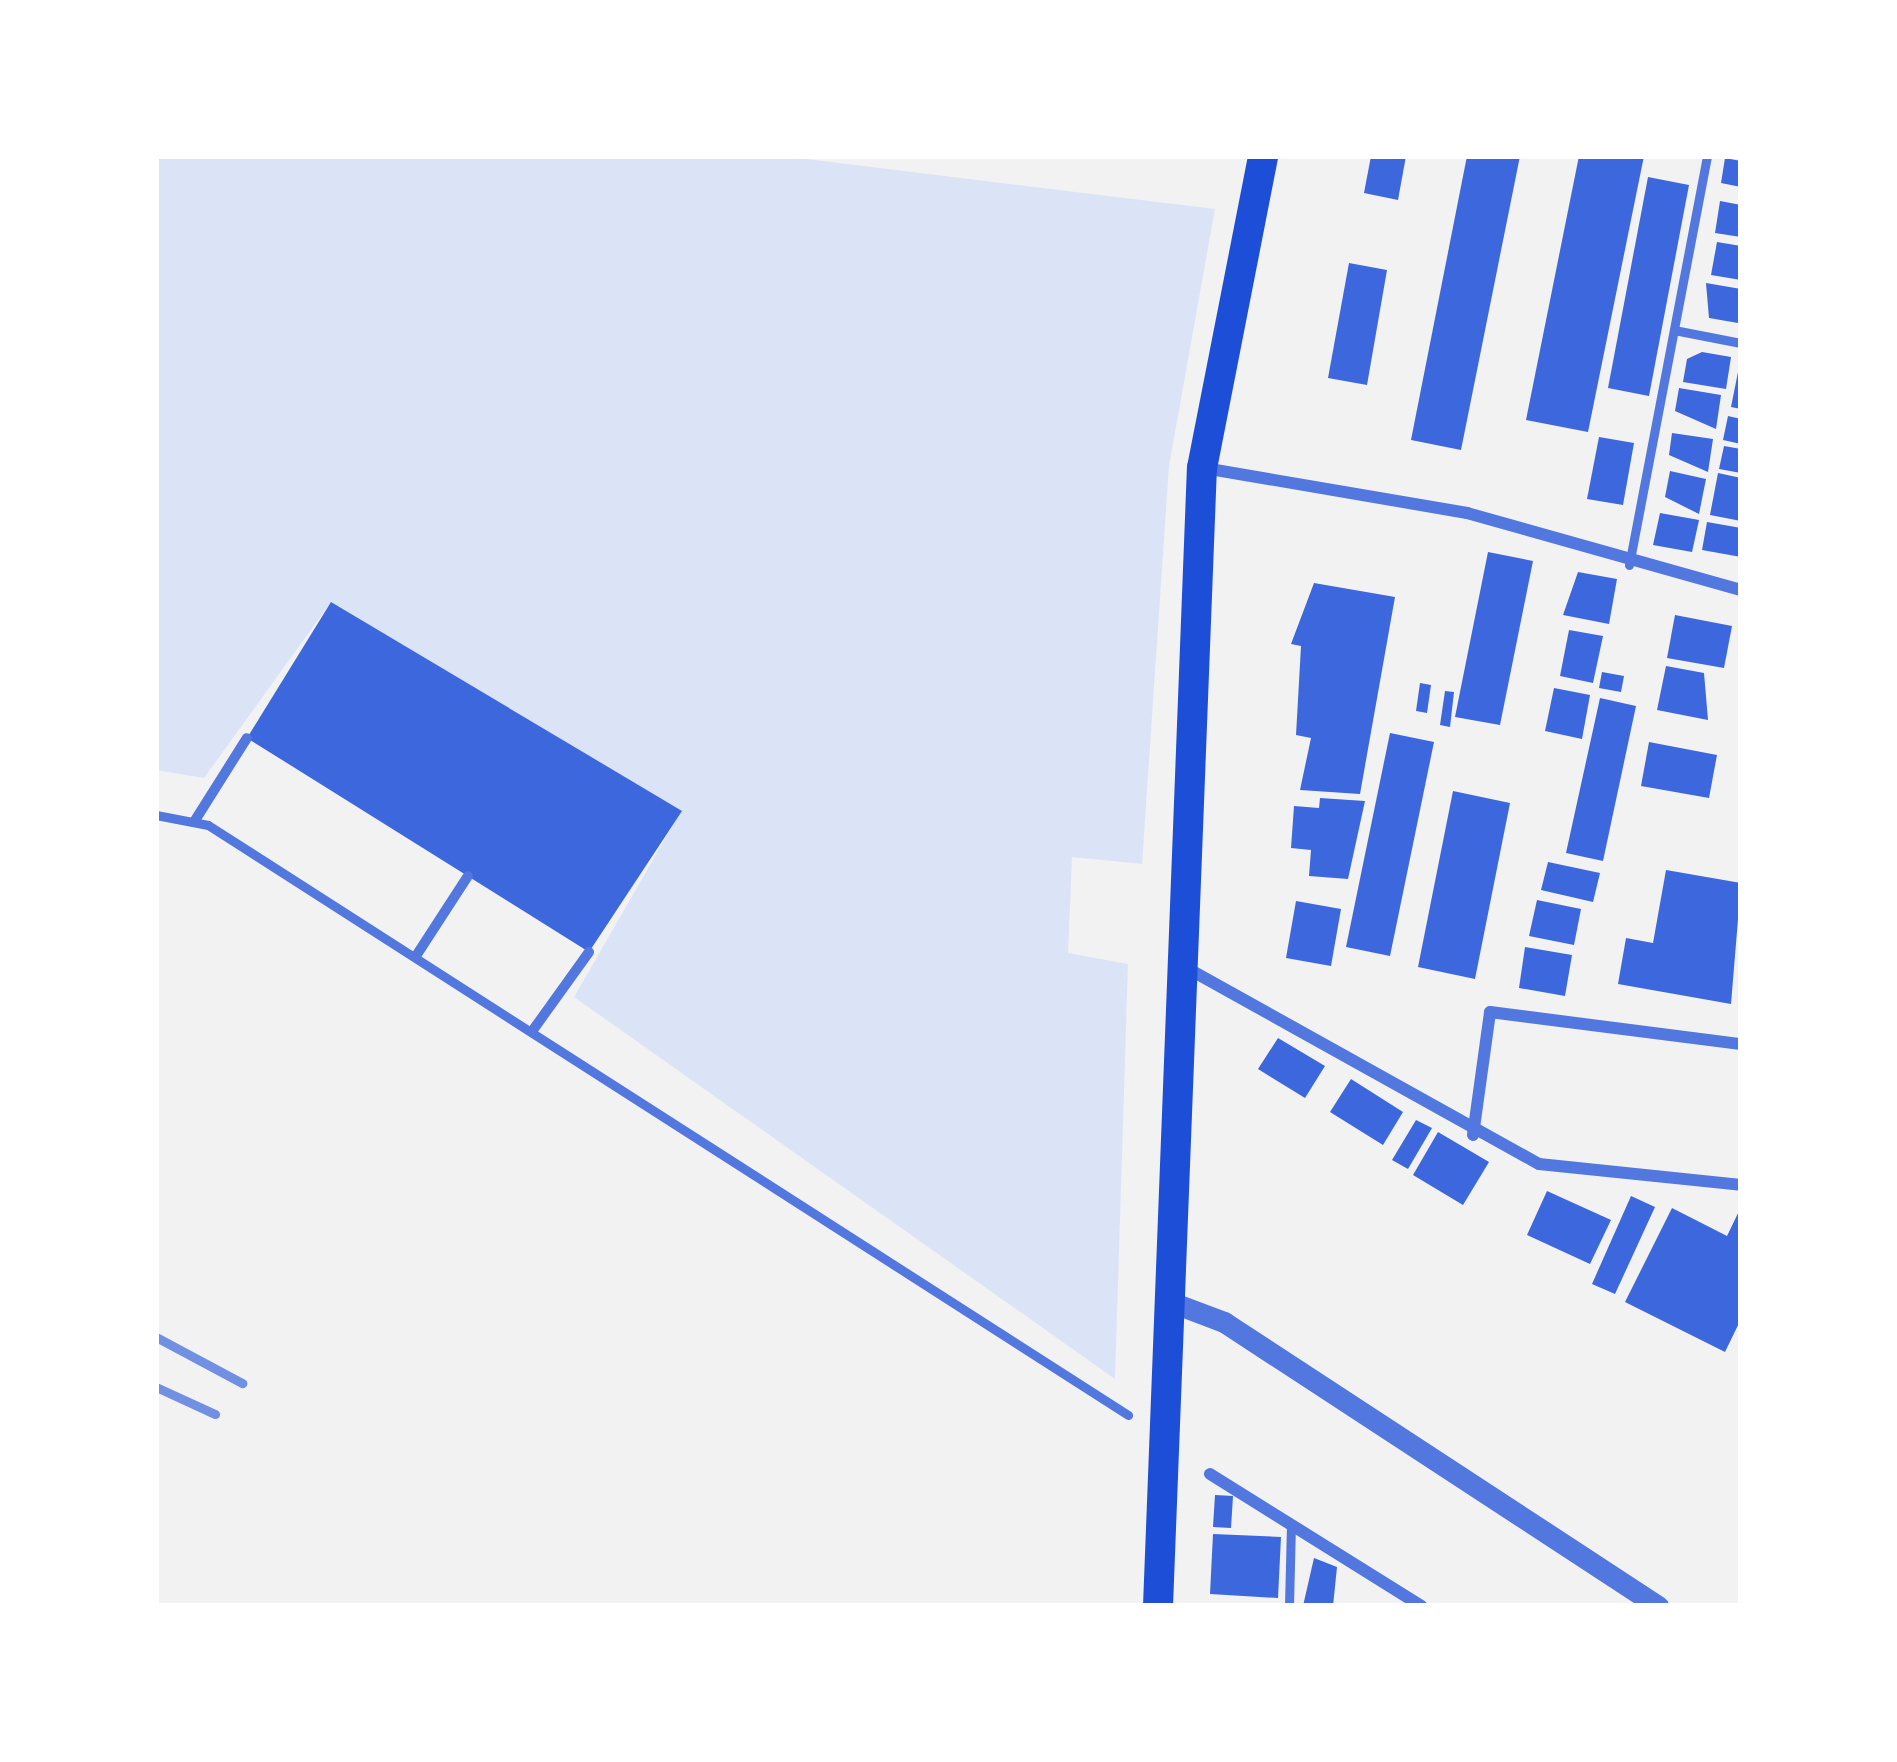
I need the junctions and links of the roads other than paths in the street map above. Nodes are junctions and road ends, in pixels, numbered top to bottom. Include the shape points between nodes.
1 (1263, 156) edge
2 (1707, 156) edge
3 (1674, 330) junction
4 (1741, 343) edge
5 (1202, 468) junction
6 (1629, 566) junction
7 (1741, 590) edge
8 (247, 738) dead end
9 (156, 815) edge
10 (194, 822) junction
11 (468, 876) dead end
12 (589, 952) dead end
13 (416, 956) junction
14 (1184, 966) junction
15 (533, 1030) junction
16 (1741, 1044) edge
17 (1473, 1135) junction
18 (1741, 1185) edge
19 (1171, 1302) junction
20 (1128, 1415) dead end
21 (1210, 1474) dead end
22 (1291, 1525) junction
23 (1158, 1606) edge
24 (1289, 1606) edge
25 (1421, 1606) edge
26 (1658, 1606) edge

1 - 5 main road
2 - 3 lane
3 - 4 lane
3 - 6 lane
5 - 6 street via 1467,513
5 - 14 main road
6 - 7 street
8 - 10 street
9 - 10 lane
10 - 13 lane
11 - 13 street
12 - 15 street
13 - 15 lane
14 - 17 street
14 - 19 main road
15 - 20 lane
16 - 17 street via 1490,1012
17 - 18 street via 1539,1164
19 - 23 main road
19 - 26 street via 1224,1322
21 - 22 street
22 - 24 lane
22 - 25 street

